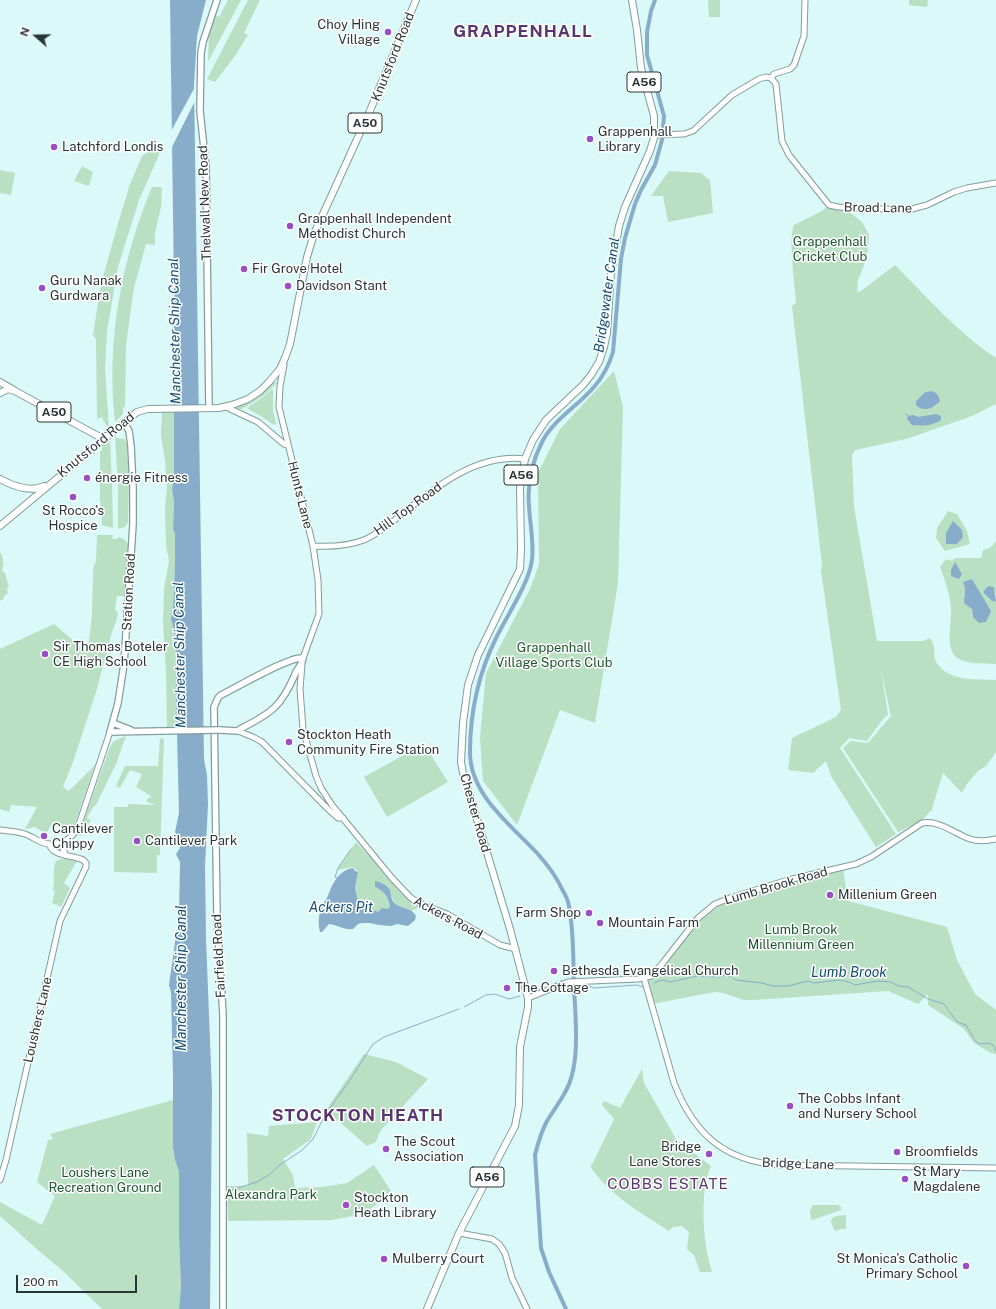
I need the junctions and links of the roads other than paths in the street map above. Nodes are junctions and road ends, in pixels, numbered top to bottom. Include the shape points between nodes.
1 (217, 0) edge
2 (416, 0) edge
3 (632, 0) edge
4 (805, 0) edge
5 (771, 78) junction
6 (657, 135) junction
7 (996, 183) edge
8 (285, 358) junction
9 (274, 376) junction
10 (0, 382) edge
11 (280, 386) junction
12 (15, 391) junction
13 (0, 393) edge
14 (226, 407) junction
15 (209, 408) junction
16 (124, 422) junction
17 (118, 427) junction
18 (92, 433) junction
19 (129, 434) junction
20 (107, 436) junction
21 (288, 445) junction
22 (94, 447) junction
23 (525, 460) junction
24 (0, 479) edge
25 (49, 484) junction
26 (0, 526) edge
27 (313, 546) junction
28 (302, 661) junction
29 (113, 724) junction
30 (133, 731) junction
31 (110, 732) junction
32 (238, 732) junction
33 (343, 818) junction
34 (0, 830) edge
35 (996, 839) edge
36 (65, 841) junction
37 (49, 844) junction
38 (65, 855) junction
39 (516, 950) junction
40 (644, 978) junction
41 (528, 998) junction
42 (996, 1168) edge
43 (0, 1180) edge
44 (459, 1233) junction
45 (223, 1309) edge
46 (427, 1309) edge
47 (527, 1309) edge

1 - 15 main road, Thelwall New Road via 203,42 200,65 201,128 206,167
2 - 8 main road, Knutsford Road / A50 via 310,244
3 - 6 main road, Chester Road / A56 via 641,68
4 - 5 street via 804,36 794,65 790,69 774,74
5 - 6 street via 759,79 732,95 693,131
5 - 7 street, Broad Lane via 776,84 783,146 829,205 908,210 923,207 960,190
6 - 23 main road, Chester Road / A56 via 619,226 611,273 607,333 599,362 583,385 546,420 533,440
8 - 9 main road, A50
8 - 11 street, Hunts Lane
9 - 11 street
9 - 14 main road, A50 via 254,395
10 - 12 main road, A50
11 - 21 street, Hunts Lane via 279,407
12 - 13 main road via 8,389
12 - 18 main road, A50
14 - 15 main road, A50
14 - 21 street, Hunts Lane via 256,421
15 - 16 main road, Knutsford Road / A50 via 144,409
16 - 17 main road, Knutsford Road / A50
16 - 19 main road, Station Road
17 - 19 main road
17 - 20 main road, Knutsford Road / A50
18 - 20 main road, A50
18 - 22 main road via 96,439
19 - 29 main road, Station Road via 132,451 133,508 126,640 122,682
20 - 22 main road, Knutsford Road / A50
21 - 27 street, Hunts Lane
22 - 25 main road, Knutsford Road / A50
23 - 27 street, Hill Top Road via 492,460 468,469 427,493 384,528 365,539 341,545
23 - 39 main road, Chester Road / A56 via 520,488 520,569 472,670 465,704 461,762
24 - 25 main road, Knutsford Road / A50 via 28,489 38,489
25 - 26 main road, Knutsford Road
27 - 28 street, Ackers Road via 319,614
28 - 32 main road, Ackers Road via 287,692 272,711
28 - 33 street, Ackers Road via 301,705 305,740 321,788
28 - 45 main road, Fairfield Road via 297,658 221,695 214,707 216,916 222,1015
29 - 30 main road, Ackers Road
29 - 31 main road, Station Road
30 - 31 main road, Ackers Road
30 - 32 main road, Ackers Road, bridge
31 - 36 street, Station Road via 78,827
32 - 33 street, Ackers Road via 262,742 328,810 338,818
33 - 39 street, Ackers Road via 410,898 442,912 500,945
34 - 37 street via 25,834
35 - 40 street, Lumb Brook Road via 971,840 936,824 922,823 856,864 788,880 724,900 702,915 656,971
36 - 37 street
36 - 38 street
37 - 38 street via 54,852
38 - 43 street, Loushers Lane via 84,860 86,865 60,921
39 - 41 main road, Chester Road / A56
40 - 41 street via 568,982
40 - 42 street, Bridge Lane via 679,1096 701,1129 724,1149 753,1162 779,1165
41 - 44 main road, A56 via 520,1047 519,1104 515,1126
44 - 46 main road, A56
44 - 47 street via 492,1239 499,1244

